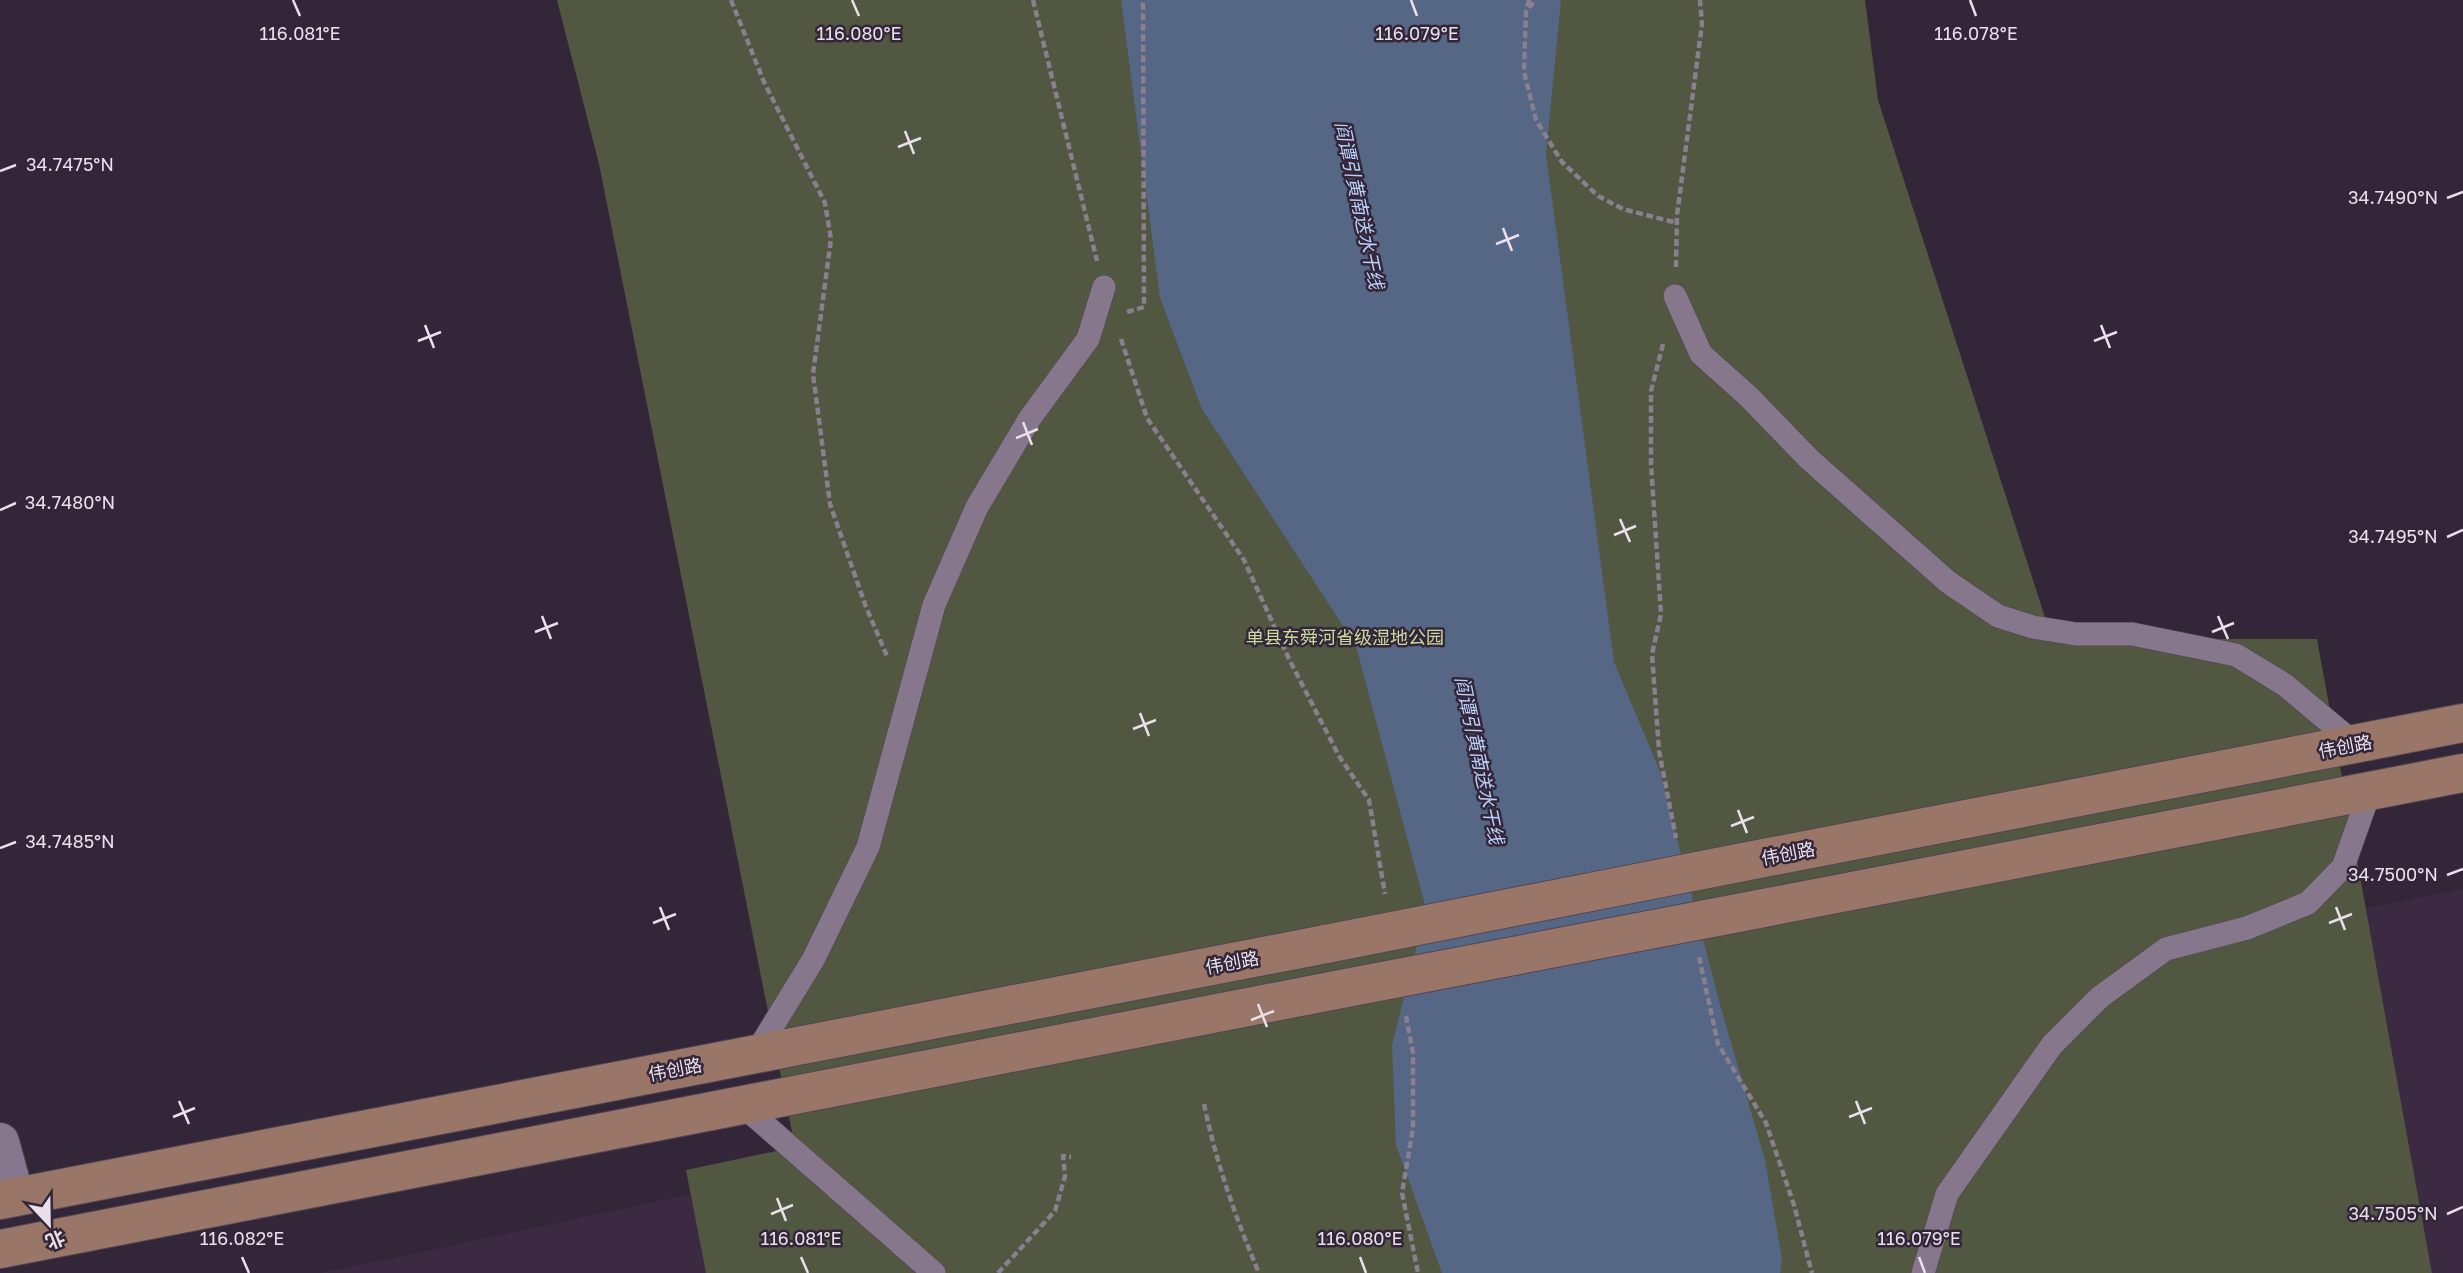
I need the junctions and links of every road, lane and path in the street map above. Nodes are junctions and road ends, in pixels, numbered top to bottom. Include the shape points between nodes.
1 (731, 0) edge
2 (1032, 0) edge
3 (1143, 0) edge
4 (1529, 0) edge
5 (1535, 0) edge
6 (1700, 0) edge
7 (1526, 11) junction
8 (1677, 223) junction
9 (1104, 287) junction
10 (1675, 296) junction
11 (1144, 307) dead end
12 (906, 702) junction
13 (2463, 723) edge
14 (2354, 743) junction
15 (2463, 773) edge
16 (2370, 791) junction
17 (1677, 845) dead end
18 (1387, 906) dead end
19 (1698, 952) dead end
20 (1406, 1013) dead end
21 (756, 1054) junction
22 (1204, 1104) dead end
23 (742, 1105) junction
24 (0, 1142) edge
25 (1071, 1157) dead end
26 (7, 1199) edge
27 (0, 1249) edge
28 (934, 1273) edge
29 (998, 1273) edge
30 (1259, 1273) edge
31 (1418, 1273) edge
32 (1812, 1273) edge
33 (1923, 1273) edge

1 - 12 path via 764,82 825,203 831,239 813,374 830,504
2 - 9 path
3 - 11 path
4 - 7 path
5 - 7 path
6 - 8 path via 1702,24
7 - 8 path via 1524,72 1536,120 1562,162 1598,196 1623,209
8 - 10 path
9 - 12 lane via 1088,339 1030,418 977,507 934,604
9 - 18 path via 1147,418 1244,560 1339,756 1369,800
10 - 14 lane via 1701,354 1819,468 1948,582 1998,616 2076,634 2132,634 2236,654 2285,685
10 - 17 path via 1651,391 1651,464 1661,614 1652,654 1659,751
12 - 21 lane via 868,847 813,960
13 - 14 street, 伟创路
14 - 21 street, 伟创路, bridge
15 - 16 street
16 - 23 street, bridge
16 - 33 lane via 2343,867 2308,903 2247,928 2166,949 2100,997 2052,1045 1947,1194
19 - 32 path via 1718,1044 1766,1123
20 - 31 path via 1413,1053 1413,1128 1402,1193
21 - 26 street, 伟创路
22 - 30 path via 1245,1242
23 - 27 street
23 - 28 lane
24 - 26 street
25 - 29 path via 1063,1156 1065,1176 1055,1211

